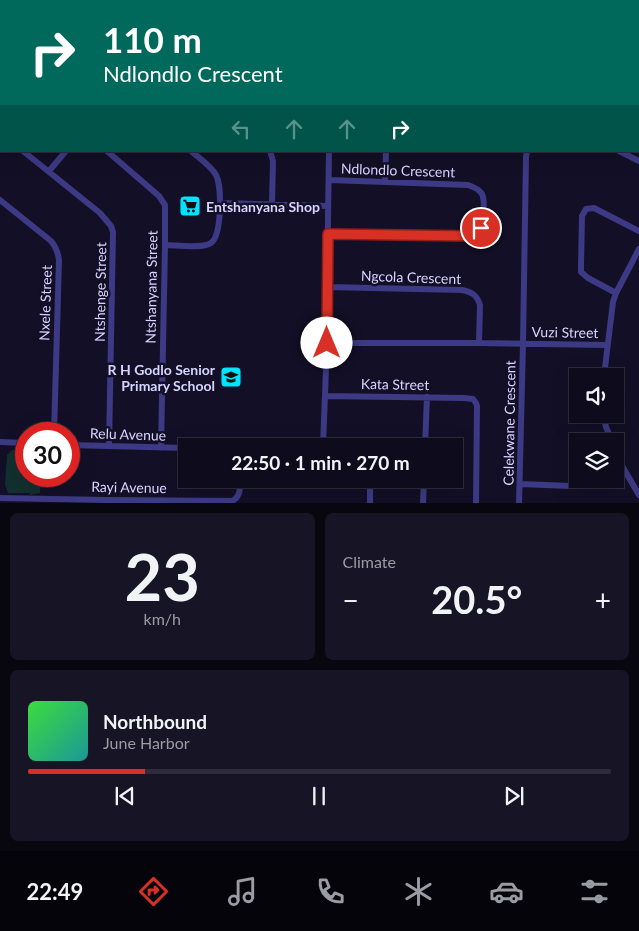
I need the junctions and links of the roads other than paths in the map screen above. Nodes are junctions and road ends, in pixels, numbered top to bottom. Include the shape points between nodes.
1 (24, 152) edge
2 (65, 152) edge
3 (108, 152) edge
4 (192, 152) edge
5 (270, 152) edge
6 (330, 152) edge
7 (386, 152) edge
8 (527, 152) edge
9 (621, 152) edge
10 (639, 161) edge
11 (49, 171) junction
12 (330, 180) junction
13 (385, 182) junction
14 (0, 200) edge
15 (220, 203) junction
16 (272, 204) junction
17 (328, 206) junction
18 (639, 231) edge
19 (328, 234) junction
20 (165, 245) junction
21 (639, 248) edge
22 (327, 287) junction
23 (616, 293) junction
24 (479, 342) junction
25 (327, 343) junction
26 (523, 344) junction
27 (607, 345) junction
28 (605, 368) edge
29 (326, 396) junction
30 (427, 397) junction
31 (54, 422) edge
32 (323, 438) edge
33 (425, 438) edge
34 (0, 442) edge
35 (15, 443) edge
36 (80, 445) edge
37 (109, 446) junction
38 (161, 448) junction
39 (178, 448) edge
40 (624, 474) edge
41 (520, 484) junction
42 (569, 486) edge
43 (240, 488) edge
44 (370, 488) edge
45 (424, 488) edge
46 (639, 495) edge
47 (0, 498) edge
48 (52, 501) edge
49 (106, 502) edge
50 (158, 502) edge
51 (214, 502) edge
52 (370, 503) edge
53 (423, 503) edge
54 (476, 503) edge
55 (519, 503) edge

1 - 11 street, Ntshenge Street
2 - 11 street
3 - 20 street, Ntshanyana Street via 163,201
4 - 15 street via 216,175
5 - 16 street
6 - 12 street
7 - 13 street
8 - 26 street, Celekwane Crescent
9 - 10 street
11 - 37 street, Ntshenge Street via 100,213 113,232
12 - 13 street, Ndlondlo Crescent
12 - 17 street
13 - 19 street, Ndlondlo Crescent via 474,186 483,196 481,228 473,236
14 - 31 street, Nxele Street via 51,241 58,254
15 - 16 street
15 - 20 street via 217,236 211,243 202,246
16 - 17 street
17 - 19 street
18 - 23 street via 594,208 586,209 583,214 581,272
19 - 22 street
20 - 38 street, Ntshanyana Street
21 - 23 street
22 - 24 street, Ngcola Crescent via 462,290 471,293 480,305
22 - 25 street
23 - 27 street
24 - 25 street
24 - 26 street
25 - 29 street
26 - 27 street, Vuzi Street
26 - 41 street, Celekwane Crescent
27 - 28 street
29 - 30 street, Kata Street
29 - 32 street
30 - 33 street
30 - 54 street, Kata Street via 473,399 476,403
34 - 35 street
36 - 37 street, Relu Avenue
37 - 38 street, Relu Avenue
38 - 39 street, Relu Avenue
40 - 46 street
41 - 42 street
41 - 55 street, Celekwane Crescent
43 - 51 street, Rayi Avenue via 232,501
44 - 52 street
45 - 53 street
47 - 48 street, Rayi Avenue
48 - 49 street, Rayi Avenue
49 - 50 street, Rayi Avenue
50 - 51 street, Rayi Avenue

